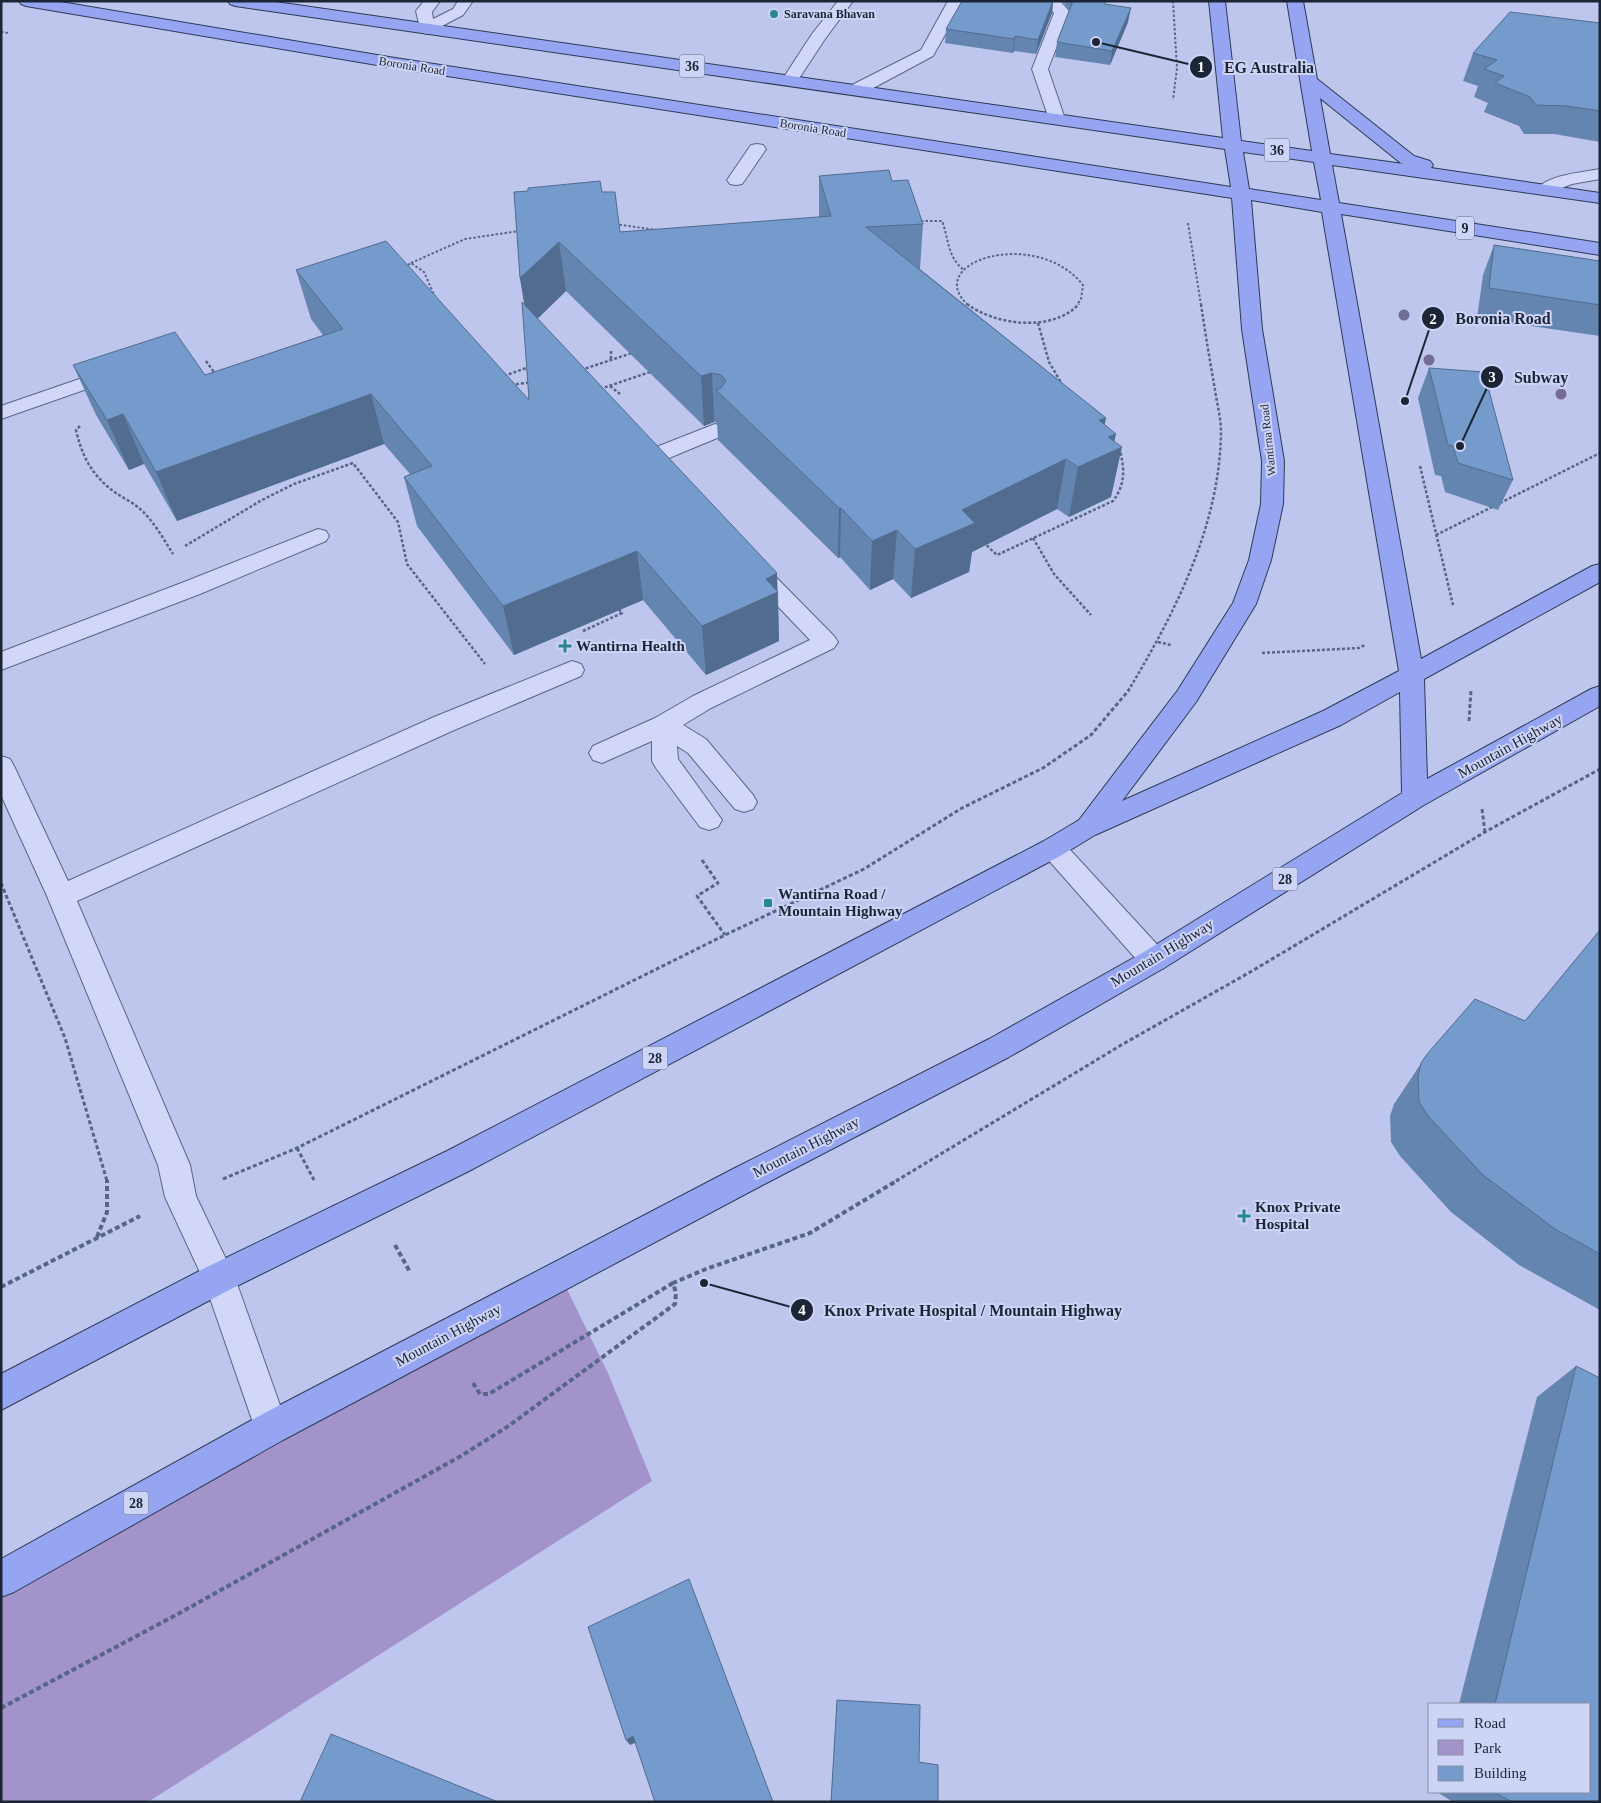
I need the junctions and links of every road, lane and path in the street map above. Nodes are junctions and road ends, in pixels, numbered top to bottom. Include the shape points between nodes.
1 (26, 1) edge
2 (235, 1) edge
3 (433, 1) edge
4 (466, 1) edge
5 (846, 1) edge
6 (956, 1) edge
7 (1050, 1) edge
8 (1173, 1) edge
9 (1217, 1) edge
10 (1294, 1) edge
11 (427, 29) junction
12 (415, 40) dead end
13 (790, 80) junction
14 (1309, 81) junction
15 (856, 90) junction
16 (1172, 108) dead end
17 (1057, 119) junction
18 (1232, 143) junction
19 (757, 149) dead end
20 (1321, 157) junction
21 (1600, 174) edge
22 (1458, 177) junction
23 (736, 180) dead end
24 (1546, 190) junction
25 (1241, 194) junction
26 (1600, 198) edge
27 (1330, 208) junction
28 (918, 221) edge
29 (1187, 223) dead end
30 (615, 224) edge
31 (520, 230) edge
32 (660, 232) edge
33 (1600, 249) edge
34 (411, 263) junction
35 (964, 270) junction
36 (398, 271) edge
37 (437, 300) edge
38 (991, 317) junction
39 (986, 319) dead end
40 (1038, 323) junction
41 (610, 350) edge
42 (638, 352) edge
43 (612, 359) junction
44 (206, 361) dead end
45 (138, 366) edge
46 (530, 367) edge
47 (656, 368) edge
48 (499, 370) edge
49 (578, 372) edge
50 (504, 376) junction
51 (208, 379) edge
52 (496, 379) edge
53 (536, 382) edge
54 (513, 385) junction
55 (610, 386) junction
56 (504, 387) edge
57 (517, 389) edge
58 (1067, 391) edge
59 (593, 392) edge
60 (620, 394) dead end
61 (1, 414) edge
62 (83, 424) edge
63 (715, 431) edge
64 (1117, 446) edge
65 (1600, 453) edge
66 (1418, 458) dead end
67 (649, 459) edge
68 (1436, 535) junction
69 (318, 536) dead end
70 (1033, 538) junction
71 (982, 542) edge
72 (737, 550) edge
73 (173, 555) dead end
74 (1600, 572) edge
75 (1452, 600) junction
76 (616, 606) edge
77 (1091, 615) dead end
78 (1405, 625) junction
79 (581, 632) edge
80 (1158, 642) junction
81 (1463, 646) junction
82 (1214, 653) junction
83 (1, 661) edge
84 (572, 670) dead end
85 (1412, 676) junction
86 (1600, 695) edge
87 (664, 725) junction
88 (602, 753) dead end
89 (1476, 765) junction
90 (1, 766) edge
91 (1600, 769) edge
92 (1415, 798) junction
93 (744, 802) dead end
94 (709, 820) dead end
95 (1086, 828) junction
96 (1485, 832) junction
97 (1053, 848) junction
98 (701, 858) dead end
99 (1, 883) edge
100 (60, 896) junction
101 (725, 936) junction
102 (1154, 960) junction
103 (297, 1148) junction
104 (318, 1187) dead end
105 (180, 1197) junction
106 (97, 1237) junction
107 (395, 1245) dead end
108 (410, 1272) dead end
109 (219, 1278) junction
110 (673, 1283) junction
111 (1, 1287) edge
112 (473, 1383) dead end
113 (1, 1393) edge
114 (271, 1428) junction
115 (1, 1579) edge
116 (1, 1708) edge

1 - 25 main road, Boronia Road via 396,57
2 - 11 main road, 36
3 - 11 lane via 424,11
4 - 11 lane via 458,12
5 - 13 lane
6 - 15 lane via 927,53
7 - 17 lane via 1062,12 1040,69
8 - 16 path via 1177,68
9 - 18 main road, Wantirna Road
10 - 14 main road
11 - 12 main road
11 - 13 main road, 36
13 - 15 main road, 36
14 - 20 main road
14 - 22 main road via 1408,160
15 - 17 main road, 36
17 - 18 main road, 36
18 - 20 main road, 36
18 - 25 main road, Wantirna Road
19 - 23 lane
20 - 22 main road
20 - 27 main road
21 - 24 lane via 1567,180
22 - 24 main road
24 - 26 main road
25 - 27 main road, Boronia Road / 9
25 - 82 main road, Wantirna Road via 1252,329 1273,461 1272,504 1260,560 1244,604
27 - 33 main road, Boronia Road / 9
27 - 78 main road
28 - 35 path via 942,221 951,258
29 - 80 path via 1221,430 1218,472 1208,520 1192,566
30 - 32 path
31 - 34 path via 464,239
34 - 36 path
34 - 37 path via 424,272
35 - 38 path via 958,284 960,296 980,313
35 - 40 path via 983,258 1002,254 1039,255 1058,262 1075,274 1082,285 1080,302 1067,313
38 - 39 path
38 - 40 path
40 - 58 path via 1049,362
41 - 43 path
42 - 43 path
43 - 49 path
44 - 51 path via 217,376
45 - 61 lane via 90,380
46 - 50 path
47 - 55 path
48 - 50 path
50 - 52 path
50 - 54 path
53 - 54 path
54 - 56 path
54 - 57 path
55 - 59 path
55 - 60 path
62 - 73 path via 76,430 77,439 90,471 149,518
63 - 67 lane
64 - 70 path via 1124,478 1120,493 1113,501
65 - 68 path
66 - 68 path
68 - 75 path
69 - 83 lane
70 - 71 path via 997,555
70 - 77 path via 1054,574
72 - 87 lane via 826,642 702,702
74 - 81 main road, 28
75 - 78 path
75 - 81 path
76 - 79 path via 622,613
78 - 82 path via 1359,648
78 - 85 main road
80 - 82 path
80 - 101 path via 1126,693 1091,735 1043,768 962,808 864,869
81 - 85 main road, 28
81 - 89 path via 1471,686 1469,730
82 - 95 main road, Wantirna Road via 1168,722
84 - 100 lane via 443,724
85 - 92 main road
85 - 95 main road, 28 via 1332,718
86 - 89 main road, Mountain Highway / 28
87 - 88 lane
87 - 93 lane via 697,746
87 - 94 lane via 665,761
89 - 92 main road, Mountain Highway / 28
89 - 96 path
90 - 100 lane
91 - 96 path
92 - 102 main road, Mountain Highway / 28
95 - 97 main road, 28
96 - 110 path via 1123,1044 810,1233
97 - 102 lane
97 - 109 main road, 28 via 458,1161
98 - 101 path via 718,883 697,896
99 - 106 path via 65,1038 107,1177 107,1212
100 - 105 lane via 174,1165
101 - 103 path
102 - 114 main road, Mountain Highway / 28 via 999,1048
103 - 104 path
103 - 105 path
105 - 106 path
105 - 109 lane
106 - 111 path
107 - 108 path
109 - 113 main road, 28
109 - 114 lane
110 - 112 path via 489,1394 480,1394
110 - 116 path via 675,1304 499,1432 187,1609
114 - 115 main road, Mountain Highway / 28

